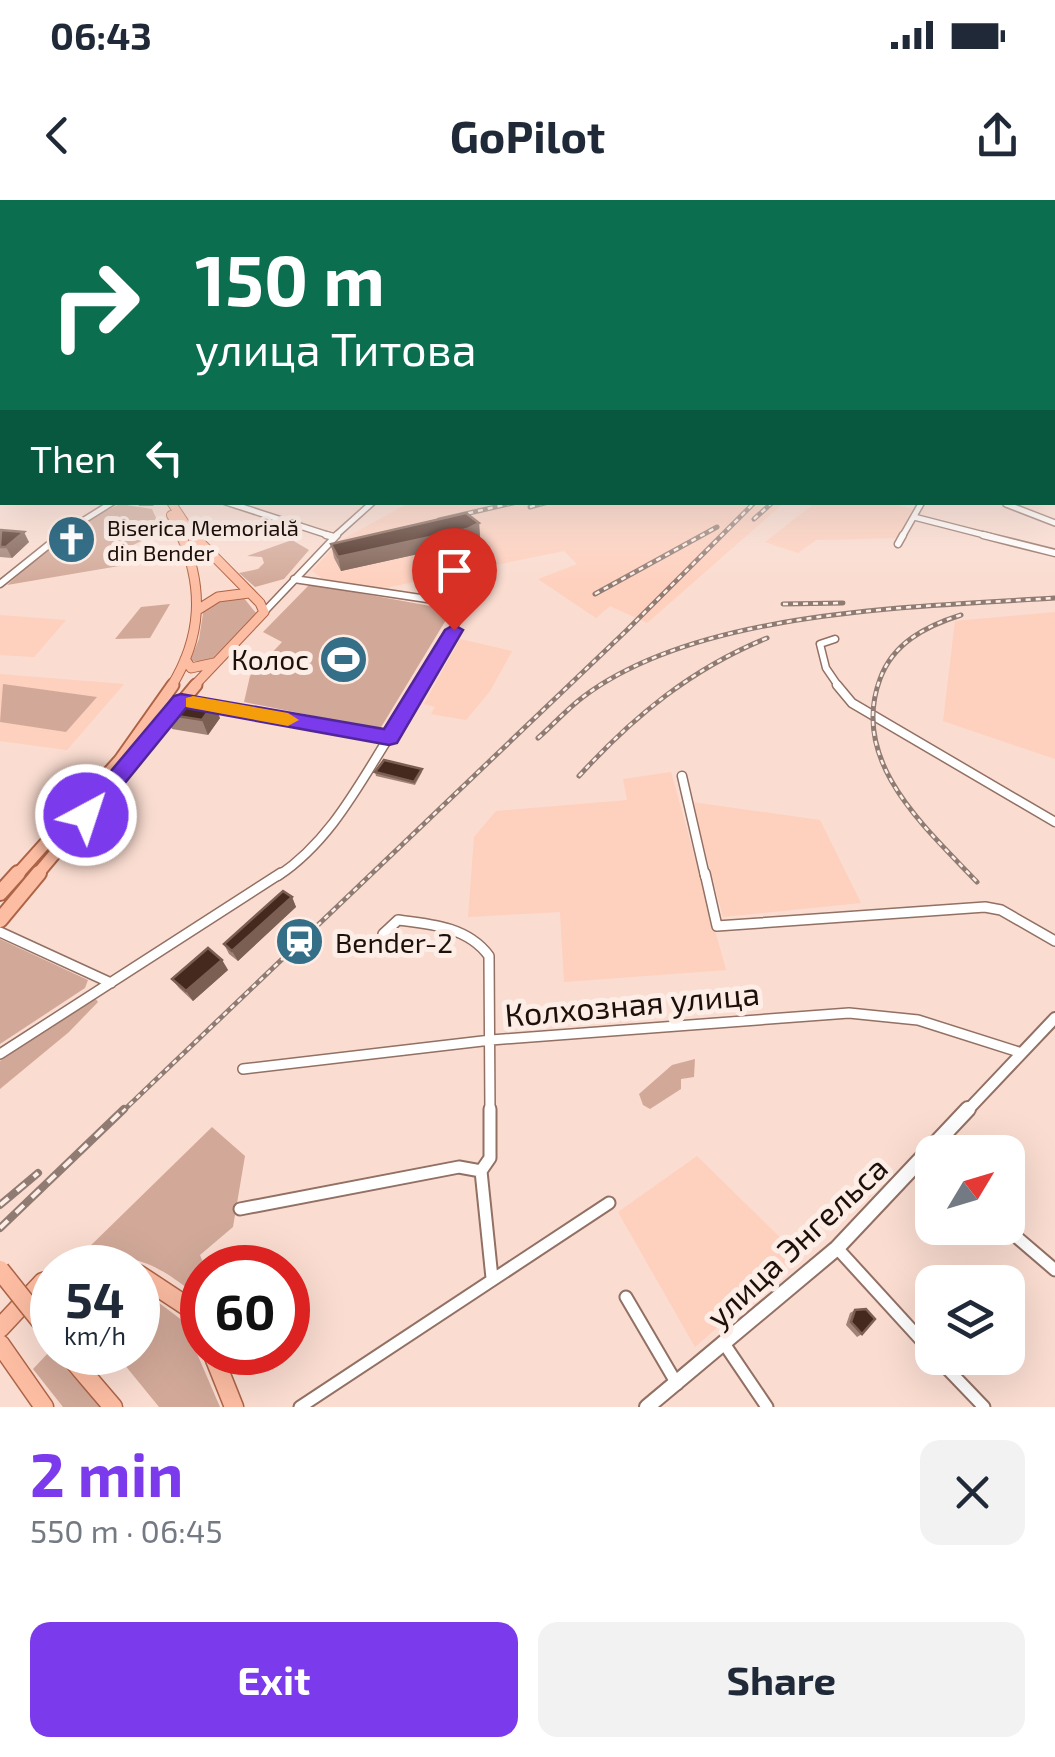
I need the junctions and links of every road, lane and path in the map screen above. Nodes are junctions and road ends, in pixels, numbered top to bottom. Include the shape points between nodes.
1 (109, 505) edge
2 (169, 505) edge
3 (170, 505) edge
4 (235, 505) edge
5 (370, 505) edge
6 (920, 505) edge
7 (1013, 505) edge
8 (914, 517) junction
9 (1055, 522) edge
10 (334, 537) junction
11 (898, 544) dead end
12 (1055, 553) edge
13 (294, 578) junction
14 (0, 584) edge
15 (249, 592) junction
16 (280, 595) junction
17 (199, 609) junction
18 (264, 612) junction
19 (835, 639) dead end
20 (185, 659) junction
21 (219, 660) junction
22 (165, 696) junction
23 (181, 701) junction
24 (389, 738) junction
25 (682, 776) dead end
26 (1055, 822) edge
27 (0, 893) edge
28 (0, 920) edge
29 (0, 932) edge
30 (383, 934) dead end
31 (1055, 941) edge
32 (112, 983) junction
33 (1055, 1018) edge
34 (492, 1040) junction
35 (1022, 1053) junction
36 (0, 1054) edge
37 (244, 1069) dead end
38 (952, 1135) edge
39 (481, 1171) junction
40 (915, 1175) edge
41 (608, 1204) dead end
42 (240, 1209) dead end
43 (1025, 1244) edge
44 (837, 1248) junction
45 (0, 1270) edge
46 (1055, 1270) edge
47 (492, 1278) junction
48 (30, 1296) edge
49 (626, 1298) dead end
50 (30, 1308) edge
51 (0, 1328) edge
52 (915, 1333) edge
53 (725, 1345) junction
54 (4, 1348) edge
55 (86, 1375) edge
56 (221, 1375) edge
57 (954, 1375) edge
58 (677, 1384) junction
59 (44, 1407) edge
60 (113, 1407) edge
61 (234, 1407) edge
62 (300, 1407) edge
63 (647, 1407) edge
64 (767, 1407) edge
65 (984, 1407) edge

1 - 14 street
2 - 17 main road via 188,545
3 - 15 main road via 200,547
4 - 10 street
5 - 10 street
6 - 8 street
7 - 9 street
8 - 11 street
8 - 12 street
10 - 13 street
13 - 16 street
13 - 24 street via 467,605
15 - 16 street
15 - 17 main road via 218,596
15 - 18 main road
16 - 18 street
17 - 20 main road
18 - 21 main road
19 - 26 street via 818,650 833,682 857,707
20 - 21 main road via 191,668
20 - 22 main road
21 - 23 main road
22 - 23 street
22 - 27 main road via 128,749
23 - 24 street
23 - 28 main road
24 - 32 street via 335,824 294,865
25 - 31 street via 716,926 985,906
29 - 32 street
30 - 34 street via 398,920 478,941 489,956
32 - 36 street
33 - 35 street, улица Энгельса
34 - 35 street, Колхозная улица via 849,1013 918,1020
34 - 37 street, Колхозная улица
34 - 39 street via 490,1158
35 - 38 street, улица Энгельса
39 - 42 street via 459,1166
39 - 47 street
40 - 44 street, улица Энгельса
41 - 47 street
43 - 46 street
44 - 52 street
44 - 53 street, улица Энгельса
45 - 50 main road, bridge
47 - 62 street
48 - 51 main road
49 - 58 street
53 - 58 street, улица Энгельса
53 - 64 street
54 - 59 main road
55 - 60 main road
56 - 61 main road
57 - 65 street
58 - 63 street, улица Энгельса

